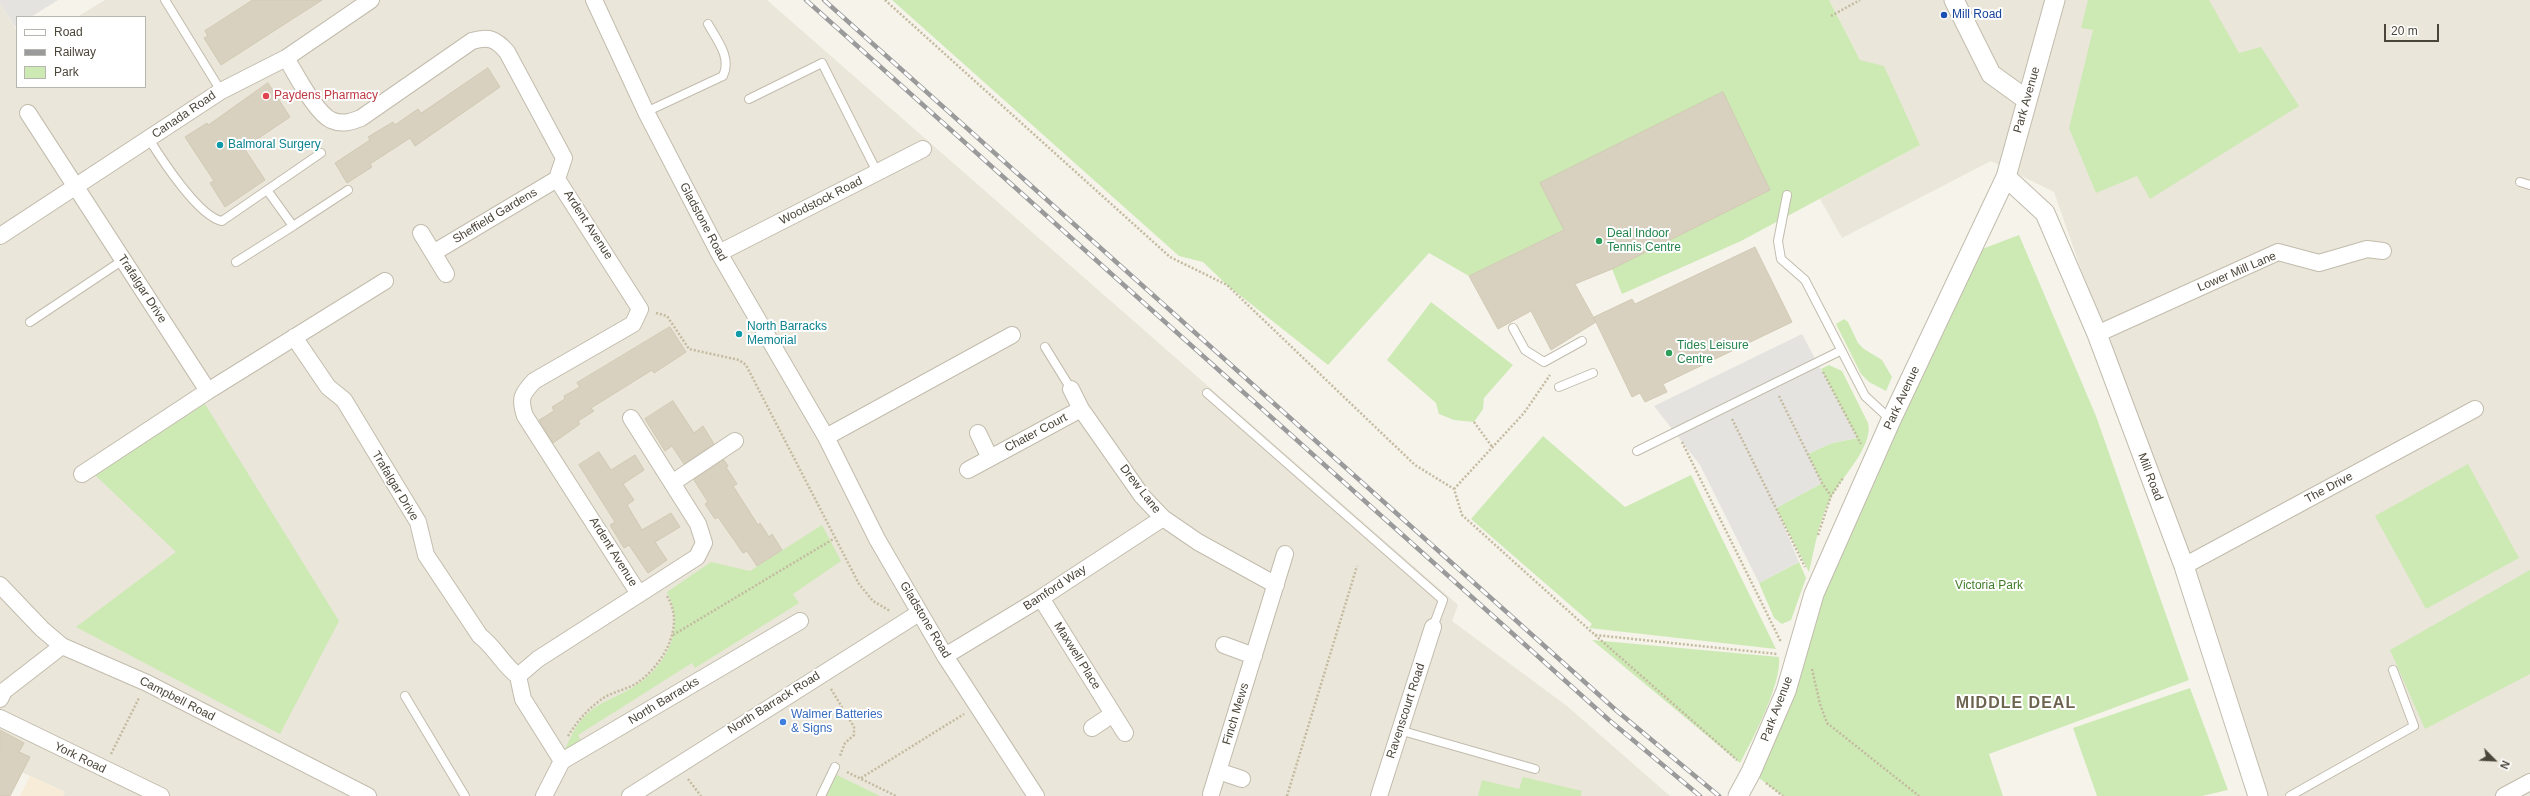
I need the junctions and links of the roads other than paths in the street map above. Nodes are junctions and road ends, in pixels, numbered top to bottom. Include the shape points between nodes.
1 (165, 0) edge
2 (371, 0) edge
3 (594, 0) edge
4 (1954, 0) edge
5 (2055, 0) edge
6 (708, 24) dead end
7 (286, 58) junction
8 (221, 91) junction
9 (749, 99) dead end
10 (2027, 100) junction
11 (646, 112) junction
12 (28, 113) dead end
13 (149, 139) junction
14 (923, 149) dead end
15 (321, 153) dead end
16 (877, 172) junction
17 (2006, 177) junction
18 (557, 178) junction
19 (2520, 182) dead end
20 (2530, 185) edge
21 (75, 188) junction
22 (267, 190) junction
23 (348, 190) dead end
24 (1788, 195) dead end
25 (293, 226) junction
26 (421, 233) dead end
27 (0, 236) edge
28 (2383, 251) dead end
29 (433, 253) junction
30 (719, 254) junction
31 (123, 260) junction
32 (236, 262) dead end
33 (446, 274) dead end
34 (385, 281) dead end
35 (30, 322) dead end
36 (1513, 328) dead end
37 (2097, 334) junction
38 (1012, 335) dead end
39 (294, 337) junction
40 (1582, 341) dead end
41 (1046, 347) dead end
42 (1840, 351) junction
43 (1593, 373) dead end
44 (1559, 387) dead end
45 (1071, 389) joint
46 (208, 391) junction
47 (1207, 393) dead end
48 (1081, 409) junction
49 (2475, 409) dead end
50 (631, 418) dead end
51 (1891, 420) junction
52 (978, 433) dead end
53 (826, 436) junction
54 (735, 441) dead end
55 (1637, 451) dead end
56 (990, 458) junction
57 (968, 470) dead end
58 (82, 474) dead end
59 (672, 483) junction
60 (1163, 518) junction
61 (1285, 554) dead end
62 (2184, 566) junction
63 (0, 584) edge
64 (1276, 585) junction
65 (639, 594) junction
66 (1041, 598) junction
67 (916, 607) junction
68 (800, 621) dead end
69 (1433, 627) joint
70 (1224, 645) dead end
71 (62, 646) junction
72 (945, 656) junction
73 (1254, 656) junction
74 (2393, 670) dead end
75 (518, 676) junction
76 (405, 696) dead end
77 (0, 699) edge
78 (1113, 714) junction
79 (0, 718) edge
80 (1092, 728) dead end
81 (1399, 730) junction
82 (1125, 733) dead end
83 (562, 761) junction
84 (835, 768) road end
85 (1535, 769) dead end
86 (1218, 772) junction
87 (1242, 779) dead end
88 (2530, 782) edge
89 (1211, 794) dead end
90 (1739, 795) edge
91 (161, 796) edge
92 (368, 796) edge
93 (465, 796) edge
94 (544, 796) edge
95 (630, 796) edge
96 (821, 796) edge
97 (1036, 796) edge
98 (1379, 796) edge
99 (2258, 796) edge
100 (2290, 796) edge
101 (2504, 796) edge

1 - 8 lane
2 - 7 street, Canada Road
3 - 11 street, Gladstone Road
4 - 10 street via 1991,74
5 - 10 street, Park Avenue
6 - 11 lane via 726,57 726,70 723,76
7 - 8 street, Canada Road
7 - 18 street, Ardent Avenue via 322,114 332,120 348,123 361,118 472,41 485,37 499,42 507,52 564,158
8 - 13 street, Canada Road
9 - 16 lane via 822,63
10 - 17 street, Park Avenue
11 - 30 street, Gladstone Road
12 - 21 street, Trafalgar Drive
13 - 21 street, Canada Road
13 - 22 lane via 170,173 208,216 216,220 222,221
14 - 16 street, Woodstock Road
15 - 22 lane
16 - 30 street, Woodstock Road
17 - 37 street, Mill Road via 2045,213
17 - 51 street, Park Avenue
18 - 29 street, Sheffield Gardens
18 - 65 street, Ardent Avenue via 640,309 633,324 534,381 524,392 521,403 525,416
19 - 20 lane
21 - 27 street, Canada Road
21 - 31 street, Trafalgar Drive
22 - 25 lane
23 - 25 lane
24 - 42 lane via 1778,241 1781,259 1804,280
25 - 32 lane
26 - 29 street
28 - 37 street, Lower Mill Lane via 2367,249 2319,263 2278,252
29 - 33 street
30 - 53 street, Gladstone Road
31 - 35 lane
31 - 46 street, Trafalgar Drive
34 - 39 street
36 - 40 lane via 1525,350 1544,362
37 - 62 street, Mill Road
38 - 53 street
39 - 46 street
39 - 75 street, Trafalgar Drive via 328,387 344,400 352,413 418,522 430,561 480,636 492,645 506,666
41 - 45 lane
42 - 51 lane via 1865,396
42 - 55 lane
43 - 44 lane
45 - 48 street, Drew Lane
46 - 58 street
47 - 69 lane via 1443,600
48 - 56 street, Chater Court
48 - 60 street, Drew Lane via 1142,496
49 - 62 street, The Drive
50 - 59 street
51 - 90 street, Park Avenue via 1814,594 1790,657 1786,691
52 - 56 street, Chater Court
53 - 67 street, Gladstone Road via 877,539
54 - 59 street
56 - 57 street, Chater Court
59 - 65 street, Ardent Avenue via 698,524 704,543 697,557
60 - 64 street, Drew Lane via 1198,542
60 - 66 street, Bamford Way
61 - 64 street, Finch Mews
62 - 99 street, Mill Road
63 - 71 street, Campbell Road via 42,629
64 - 73 street, Finch Mews
65 - 75 street, Ardent Avenue via 538,659
66 - 72 street, Bamford Way
66 - 78 street, Maxwell Place
67 - 72 street, Gladstone Road
67 - 95 street, North Barrack Road via 821,673
68 - 83 street, North Barracks
69 - 81 street, Ravenscourt Road
70 - 73 street
71 - 77 street via 4,691
71 - 92 street, Campbell Road via 147,683
72 - 97 street, Gladstone Road
73 - 86 street, Finch Mews
74 - 100 lane via 2414,726
75 - 83 street via 523,699
76 - 93 lane
78 - 80 street
78 - 82 street, Maxwell Place
79 - 91 street, York Road
81 - 85 lane
81 - 98 street, Ravenscourt Road
83 - 94 street
84 - 96 lane
86 - 87 street
86 - 89 street, Finch Mews
88 - 101 street

